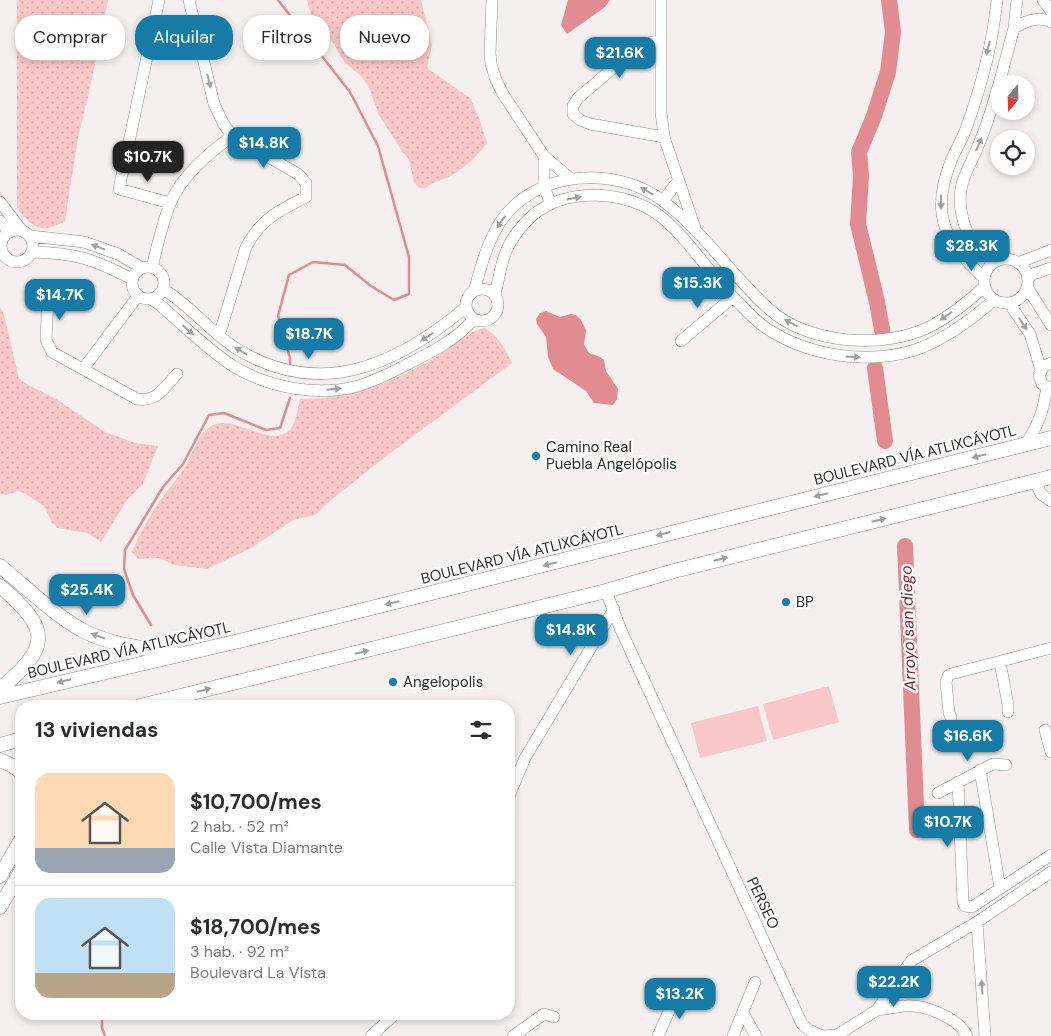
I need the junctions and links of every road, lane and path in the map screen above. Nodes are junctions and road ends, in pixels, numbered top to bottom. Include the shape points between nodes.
1 (159, 0) edge
2 (189, 0) edge
3 (492, 0) edge
4 (661, 0) edge
5 (997, 0) edge
6 (1017, 0) edge
7 (1043, 0) edge
8 (1051, 11) edge
9 (1051, 22) edge
10 (1014, 28) junction
11 (660, 40) junction
12 (1001, 75) edge
13 (990, 114) edge
14 (232, 136) junction
15 (664, 137) junction
16 (544, 156) junction
17 (571, 179) junction
18 (678, 181) junction
19 (544, 187) junction
20 (663, 201) junction
21 (0, 202) edge
22 (170, 203) junction
23 (551, 204) junction
24 (0, 221) edge
25 (695, 230) junction
26 (26, 233) junction
27 (5, 234) edge
28 (1051, 250) edge
29 (33, 252) junction
30 (2, 255) edge
31 (723, 259) junction
32 (1000, 260) junction
33 (1018, 263) junction
34 (147, 268) junction
35 (1051, 268) edge
36 (710, 271) junction
37 (132, 279) junction
38 (984, 282) junction
39 (1027, 282) junction
40 (163, 289) junction
41 (474, 291) junction
42 (495, 295) junction
43 (138, 296) junction
44 (48, 297) dead end
45 (733, 297) junction
46 (150, 299) junction
47 (994, 300) junction
48 (1009, 303) junction
49 (465, 308) junction
50 (473, 320) junction
51 (1051, 326) edge
52 (219, 336) junction
53 (681, 341) dead end
54 (1051, 363) edge
55 (83, 369) junction
56 (1041, 370) junction
57 (177, 374) dead end
58 (1049, 388) edge
59 (1051, 438) edge
60 (1026, 444) junction
61 (1051, 477) edge
62 (1035, 481) junction
63 (1051, 501) edge
64 (0, 566) edge
65 (0, 586) edge
66 (606, 591) junction
67 (614, 609) junction
68 (1051, 648) edge
69 (180, 654) junction
70 (1000, 662) junction
71 (0, 689) edge
72 (0, 697) edge
73 (164, 700) edge
74 (1008, 712) dead end
75 (951, 717) dead end
76 (1045, 730) dead end
77 (15, 741) edge
78 (0, 745) edge
79 (1051, 752) edge
80 (0, 760) edge
81 (1006, 765) dead end
82 (15, 768) edge
83 (980, 770) junction
84 (515, 782) edge
85 (958, 782) junction
86 (938, 792) dead end
87 (15, 850) edge
88 (1051, 855) edge
89 (1051, 872) edge
90 (0, 876) edge
91 (15, 882) edge
92 (1000, 888) junction
93 (0, 908) edge
94 (978, 922) junction
95 (755, 982) dead end
96 (677, 993) dead end
97 (877, 1010) junction
98 (743, 1013) junction
99 (554, 1016) dead end
100 (388, 1020) edge
101 (371, 1036) edge
102 (513, 1036) edge
103 (658, 1036) edge
104 (733, 1036) edge
105 (756, 1036) edge
106 (968, 1036) edge
107 (985, 1036) edge

1 - 22 street via 119,190
2 -> 14 street via 214,104
3 - 16 street via 490,53 496,80
4 - 11 street
5 -> 38 street via 974,102 942,186 941,200 941,214 950,240
6 - 10 street
7 - 8 street
9 - 10 street via 1035,19
10 - 12 street
11 - 15 street
11 - 15 street via 639,46 578,98 573,114 590,124
32 -> 13 street via 978,247 963,221 960,205 964,178
14 - 22 street via 198,164
14 - 52 street via 298,174 306,183 306,197 275,212 253,234 246,247
15 - 18 street
16 - 17 street
16 - 19 street
17 - 19 street
20 -> 17 street via 621,180
18 - 20 street
18 - 25 street
19 - 23 street
19 -> 41 street via 523,197 502,220 485,254
20 - 25 street
21 - 26 street
22 - 34 street
23 -> 36 street via 595,194 636,202 660,216
23 - 42 street via 533,215 509,245
24 - 27 street
25 - 31 street
26 - 27 street
26 - 29 street via 34,244
34 -> 26 street via 84,242
27 - 30 street
28 - 33 street
29 - 30 street via 23,262 9,260
29 - 37 street via 87,258
31 - 36 street
38 -> 31 street via 971,298 933,325 902,337 866,341 840,339 792,324 770,310
32 - 33 street
32 - 38 street via 992,263
33 - 39 street via 1024,269
34 - 37 street via 136,272
34 - 40 street via 160,273
35 - 39 street via 1033,274
36 - 45 street
37 - 43 street via 132,287
38 - 47 street
39 - 48 street via 1023,294
39 - 51 street
40 - 46 street
40 - 52 street
41 - 42 street via 485,289
41 - 49 street via 467,298
42 - 50 street via 498,307 494,317 480,322
43 - 46 street
43 - 55 street
44 - 55 street via 46,340 49,348
45 -> 47 street via 765,328 785,338 812,349 869,358 915,350 972,319
45 - 53 street
46 -> 50 street via 234,366 253,376 296,389 336,390 384,377 444,345
47 - 48 street
48 -> 56 street via 1030,334
49 - 50 street
49 -> 52 street via 427,338 394,356 356,370 334,373 292,372 276,367 237,349
54 - 56 street
55 - 57 street via 137,399 146,400 155,398
56 - 58 street via 1040,380
58 - 60 street via 1038,424
59 - 60 main road, BOULEVARD VÍA ATLIXCÁYOTL
60 -> 69 main road, BOULEVARD VÍA ATLIXCÁYOTL
61 - 62 main road
62 - 63 street via 1041,494
66 -> 62 main road
69 -> 64 main road via 114,642 83,630
65 - 71 main road via 22,605 34,621 39,636 30,661
66 - 67 street, PERSEO
73 -> 66 main road
67 - 84 street via 525,758
67 - 97 street, PERSEO via 802,1024 822,1036 837,1035
68 - 70 street
69 -> 72 main road, BOULEVARD VÍA ATLIXCÁYOTL
70 - 74 street
70 - 75 street via 948,676
76 - 79 street
77 - 78 main road
80 - 82 main road
81 - 83 street via 993,764
83 - 85 street
83 - 92 street
85 - 86 street
85 - 92 street via 963,902 972,907
87 - 90 main road
88 - 92 street
89 - 94 street, PERSEO
91 - 93 main road
94 - 97 street, PERSEO via 911,961
107 -> 94 street
95 - 98 street
96 - 103 street
97 - 106 street via 906,1006 934,1011 952,1020
98 - 104 street
98 - 105 street
99 - 102 street via 544,1014
100 - 101 street

